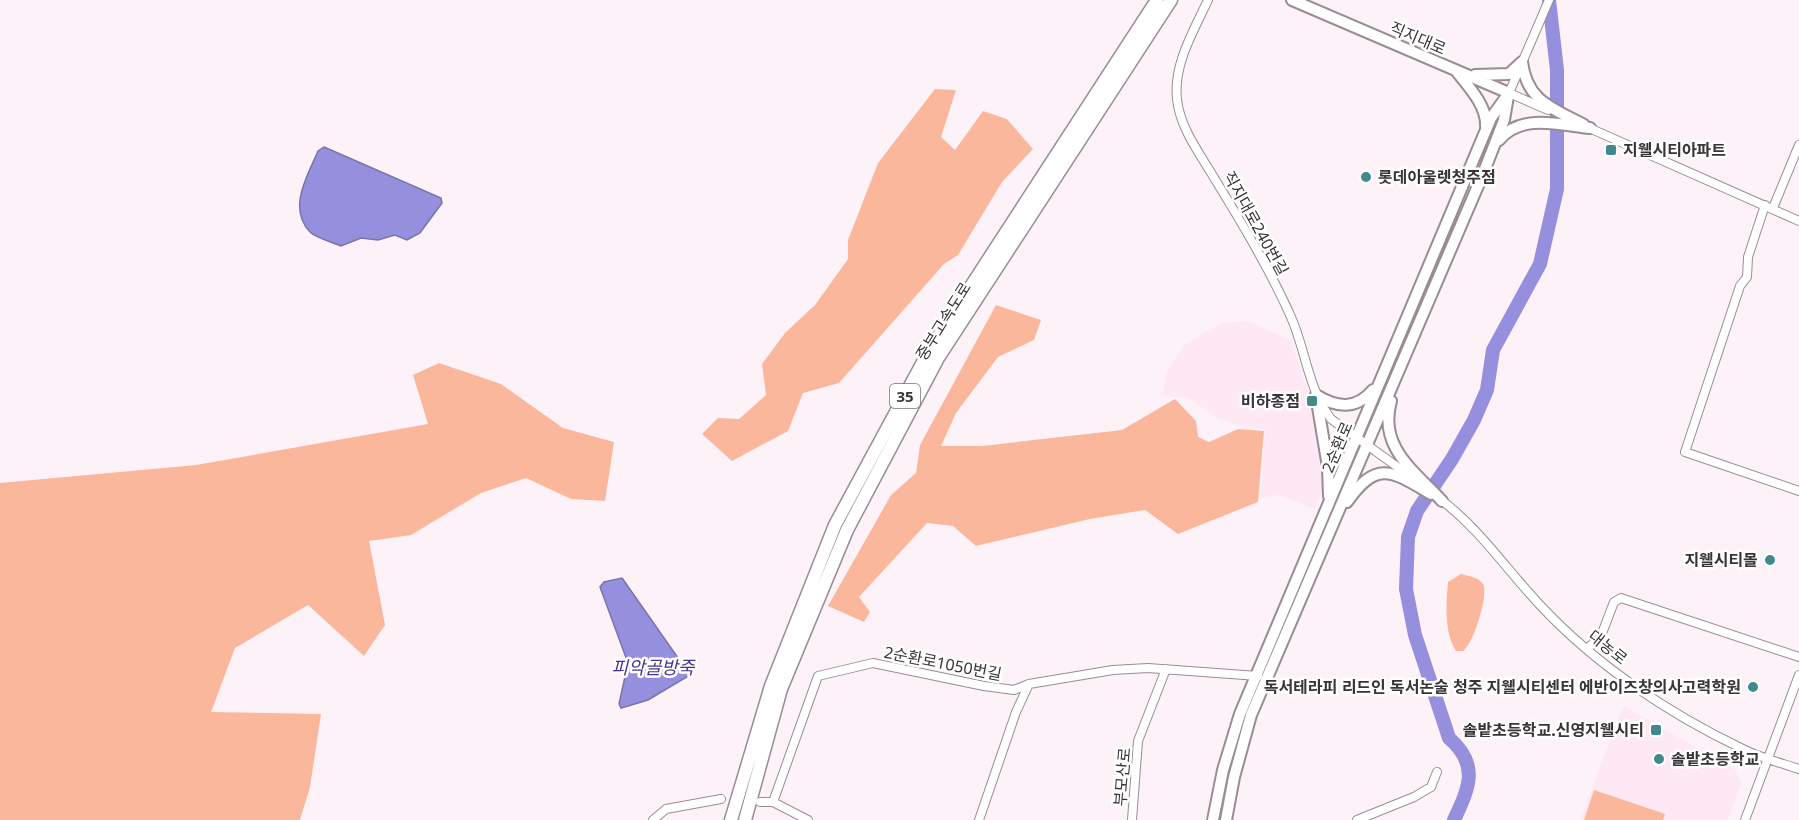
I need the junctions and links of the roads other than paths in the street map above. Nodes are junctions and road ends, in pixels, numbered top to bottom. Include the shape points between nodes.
1 (1171, 0) edge
2 (1208, 0) edge
3 (1292, 0) edge
4 (1549, 0) edge
5 (1157, 7) edge
6 (1523, 62) junction
7 (1455, 70) junction
8 (1509, 93) junction
9 (1536, 102) junction
10 (1585, 126) junction
11 (1486, 130) junction
12 (1799, 145) edge
13 (1493, 147) junction
14 (1769, 206) junction
15 (1799, 221) edge
16 (1406, 356) junction
17 (1381, 381) junction
18 (1316, 396) junction
19 (1319, 414) junction
20 (1331, 418) junction
21 (1357, 437) junction
22 (1367, 443) junction
23 (1403, 470) junction
24 (1799, 492) edge
25 (1442, 501) junction
26 (1329, 502) junction
27 (1335, 519) junction
28 (1588, 648) junction
29 (1799, 657) edge
30 (1166, 669) junction
31 (1799, 675) edge
32 (1262, 677) junction
33 (1029, 684) junction
34 (1767, 758) junction
35 (1799, 770) edge
36 (1437, 772) dead end
37 (721, 799) dead end
38 (760, 802) dead end
39 (773, 802) junction
40 (804, 819) edge
41 (652, 820) edge
42 (731, 820) edge
43 (745, 820) edge
44 (979, 820) edge
45 (1132, 820) edge
46 (1213, 820) edge
47 (1226, 820) edge
48 (1357, 820) edge
49 (1745, 820) edge

1 - 5 highway, 중부고속도로 / 35
2 - 18 street, 직지대로240번길 via 1176,81 1182,123 1291,316
3 - 7 main road, 직지대로
4 - 6 street, 2순환로
5 - 42 highway, 중부고속도로 / 35 via 929,351 835,525 771,686
5 - 43 highway, 중부고속도로 / 35 via 938,358 847,530 782,690
6 - 7 main road via 1513,73 1501,76
6 - 8 street, 2순환로
6 - 9 main road via 1528,88
7 - 8 main road, 직지대로
7 - 11 main road via 1480,105
8 - 9 street, 직지대로
8 - 11 main road, 2순환로
8 - 13 main road, 2순환로
9 - 10 main road
10 - 13 main road via 1528,122 1515,126
10 - 14 street
11 - 17 main road, 2순환로
12 - 14 street
13 - 16 main road, 2순환로
14 - 15 street
14 - 24 street via 1748,257 1747,277 1740,286 1685,452
16 - 22 main road, 2순환로
16 - 23 main road via 1387,426
17 - 18 main road via 1358,404 1338,405
17 - 21 main road, 2순환로
18 - 19 main road
18 - 20 street, 직지대로240번길
19 - 20 street
19 - 26 main road
20 - 21 street, 직지대로240번길
21 - 22 street, 직지대로240번길
21 - 26 main road, 2순환로
22 - 23 street, 직지대로240번길
22 - 27 main road, 2순환로
23 - 25 main road
23 - 25 main road
23 - 27 main road via 1366,478
25 - 28 street, 대농로 via 1462,516 1540,605
26 - 32 main road, 2순환로
27 - 32 main road, 2순환로
28 - 29 street via 1601,636 1614,602 1621,598
28 - 34 street, 대농로 via 1683,718
30 - 32 street, 2순환로1050번길
30 - 33 street, 2순환로1050번길 via 1113,670
30 - 45 street, 부모산로 via 1138,741
31 - 34 street
32 - 46 main road, 2순환로 via 1230,743
32 - 47 main road, 2순환로 via 1242,742
33 - 39 street, 2순환로1050번길 via 1014,690 984,686 873,663 818,676
33 - 44 street
34 - 35 street, 대농로
34 - 49 street
36 - 48 street via 1431,787
37 - 41 street via 666,808
38 - 39 street
39 - 40 street

